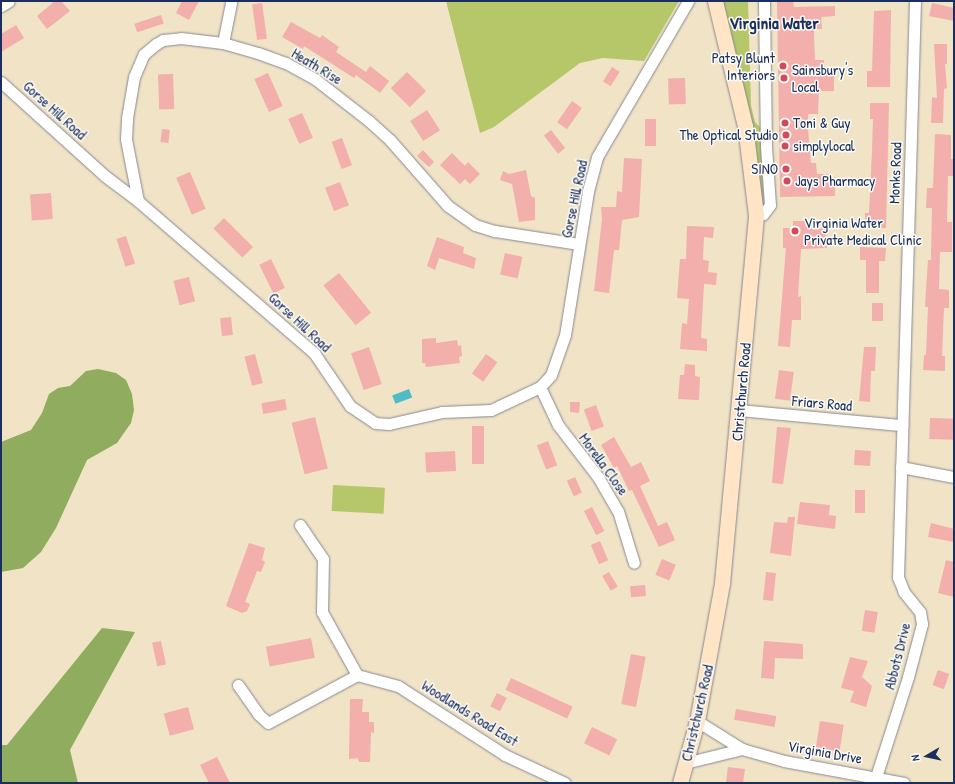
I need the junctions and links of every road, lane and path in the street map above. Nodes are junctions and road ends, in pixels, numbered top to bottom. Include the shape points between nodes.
1 (9, 1) edge
2 (688, 1) edge
3 (715, 1) edge
4 (764, 1) edge
5 (915, 1) edge
6 (231, 2) dead end
7 (1, 6) edge
8 (223, 43) junction
9 (1, 82) edge
10 (138, 201) junction
11 (762, 213) junction
12 (579, 244) junction
13 (540, 387) junction
14 (739, 410) junction
15 (902, 425) junction
16 (901, 467) junction
17 (954, 477) edge
18 (300, 525) dead end
19 (634, 563) dead end
20 (357, 675) junction
21 (238, 685) dead end
22 (697, 721) junction
23 (742, 749) junction
24 (685, 763) junction
25 (874, 780) edge
26 (565, 783) edge
27 (680, 783) edge
28 (904, 783) edge

1 - 7 street
2 - 12 street, Gorse Hill Road via 597,157
3 - 11 main road, Christchurch Road via 745,126
4 - 11 street via 766,146 770,198
5 - 15 street, Monks Road
6 - 8 street
8 - 10 street, Heath Rise via 181,38 163,40 144,54 129,98 126,132 129,161
8 - 12 street, Heath Rise via 286,63 346,101 390,140 448,206 475,225 534,238
9 - 10 street, Gorse Hill Road via 105,176
10 - 13 street, Gorse Hill Road via 314,353 350,406 375,423 389,424 442,412 490,410
11 - 14 main road, Christchurch Road
12 - 13 street, Gorse Hill Road via 562,347 551,375
13 - 19 street, Morella Close via 558,425 598,477 618,511
14 - 15 street, Friars Road
14 - 22 main road, Christchurch Road via 722,582
15 - 16 street, Monks Road
16 - 17 street
16 - 25 street, Abbots Drive via 898,577 904,592 920,612 922,624 906,685
18 - 20 street via 323,559 322,612
20 - 21 street via 268,723 258,714
20 - 26 street, Woodlands Road East via 398,686 504,755
22 - 23 street, Virginia Drive
22 - 24 main road, Christchurch Road
23 - 24 street, Virginia Drive
23 - 25 street, Virginia Drive
24 - 27 main road, Christchurch Road
25 - 28 street, Virginia Drive

